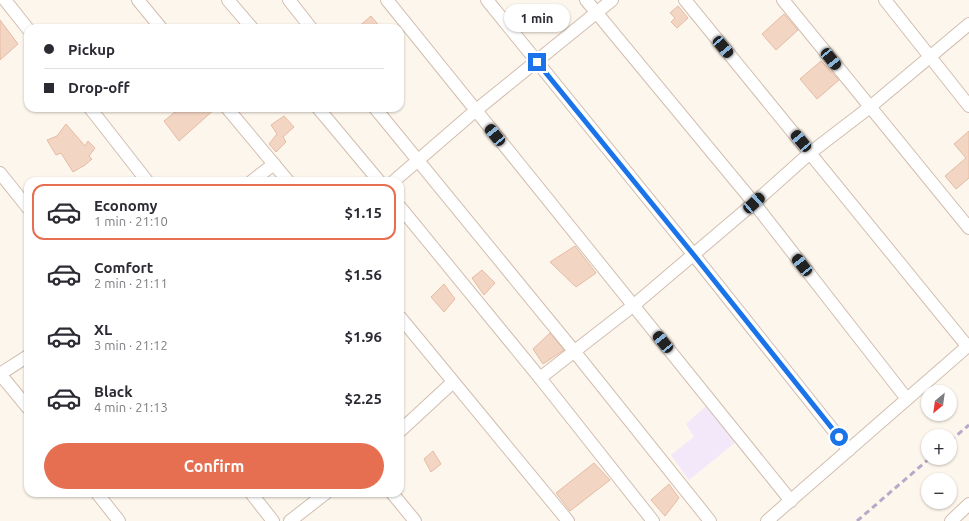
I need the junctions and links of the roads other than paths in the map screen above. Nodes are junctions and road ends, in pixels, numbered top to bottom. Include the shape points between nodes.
1 (5, 0) edge
2 (138, 0) edge
3 (228, 0) edge
4 (289, 0) edge
5 (387, 0) edge
6 (487, 0) edge
7 (586, 0) edge
8 (612, 0) edge
9 (685, 0) edge
10 (783, 0) edge
11 (885, 0) edge
12 (596, 13) junction
13 (24, 24) edge
14 (158, 24) edge
15 (249, 24) edge
16 (308, 24) edge
17 (969, 24) edge
18 (929, 56) junction
19 (537, 62) junction
20 (969, 106) edge
21 (870, 107) junction
22 (475, 111) junction
23 (93, 112) edge
24 (230, 112) edge
25 (321, 112) edge
26 (378, 112) edge
27 (810, 153) junction
28 (417, 160) junction
29 (274, 164) junction
30 (0, 173) edge
31 (144, 177) edge
32 (257, 177) edge
33 (285, 177) edge
34 (376, 177) edge
35 (398, 177) edge
36 (24, 203) edge
37 (754, 203) junction
38 (404, 212) edge
39 (969, 228) edge
40 (693, 254) junction
41 (634, 305) junction
42 (404, 322) edge
43 (968, 346) edge
44 (574, 351) junction
45 (24, 359) edge
46 (0, 374) edge
47 (540, 378) junction
48 (454, 382) junction
49 (907, 400) junction
50 (24, 403) edge
51 (404, 427) edge
52 (849, 450) junction
53 (100, 497) edge
54 (254, 497) edge
55 (321, 497) edge
56 (395, 497) edge
57 (790, 501) junction
58 (969, 504) edge
59 (958, 519) edge
60 (119, 521) edge
61 (273, 521) edge
62 (290, 521) edge
63 (415, 521) edge
64 (568, 521) edge
65 (653, 521) edge
66 (710, 521) edge
67 (767, 521) edge

1 - 13 street
2 - 14 street
3 - 15 street
4 - 16 street
5 - 22 street
6 - 19 street
7 - 12 street
8 - 12 street
9 - 27 street
10 - 21 street
11 - 18 street
12 - 19 street
12 - 37 street
17 - 18 street
18 - 20 street
18 - 21 street
19 - 22 street
19 - 40 street
21 - 27 street
21 - 39 street
22 - 28 street
22 - 41 street
23 - 31 street
24 - 29 street
25 - 34 street
26 - 28 street
27 - 37 street
27 - 43 street
28 - 35 street
28 - 44 street
29 - 32 street
29 - 33 street
30 - 36 street
37 - 40 street
37 - 49 street
38 - 47 street
40 - 41 street
40 - 52 street
41 - 44 street
41 - 57 street
42 - 48 street
43 - 49 street
44 - 47 street
44 - 66 street
45 - 46 street
46 - 50 street
47 - 65 street
48 - 51 street
48 - 64 street
49 - 52 street
52 - 57 street
53 - 60 street
54 - 61 street
55 - 62 street
56 - 63 street
57 - 67 street
58 - 59 street

